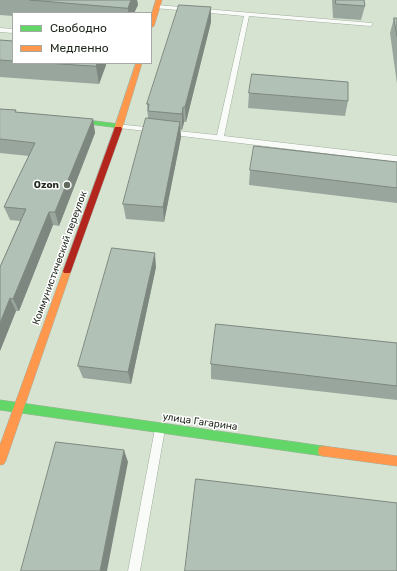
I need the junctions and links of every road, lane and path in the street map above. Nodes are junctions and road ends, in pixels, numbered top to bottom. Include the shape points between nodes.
1 (158, 4) edge
2 (247, 14) junction
3 (152, 23) edge
4 (370, 24) dead end
5 (0, 30) edge
6 (12, 31) edge
7 (139, 64) edge
8 (56, 118) edge
9 (119, 126) junction
10 (220, 138) junction
11 (397, 159) edge
12 (0, 405) edge
13 (19, 408) junction
14 (160, 427) junction
15 (0, 460) edge
16 (397, 461) edge
17 (134, 571) edge

1 - 2 lane
1 - 3 street
2 - 4 lane
2 - 10 lane
5 - 6 lane
7 - 9 street, Коммунистический переулок
8 - 9 street
9 - 10 lane
9 - 13 street, Коммунистический переулок
10 - 11 lane
12 - 13 street, улица Гагарина
13 - 14 street, улица Гагарина
13 - 15 street, Коммунистический переулок
14 - 16 street, улица Гагарина
14 - 17 lane

